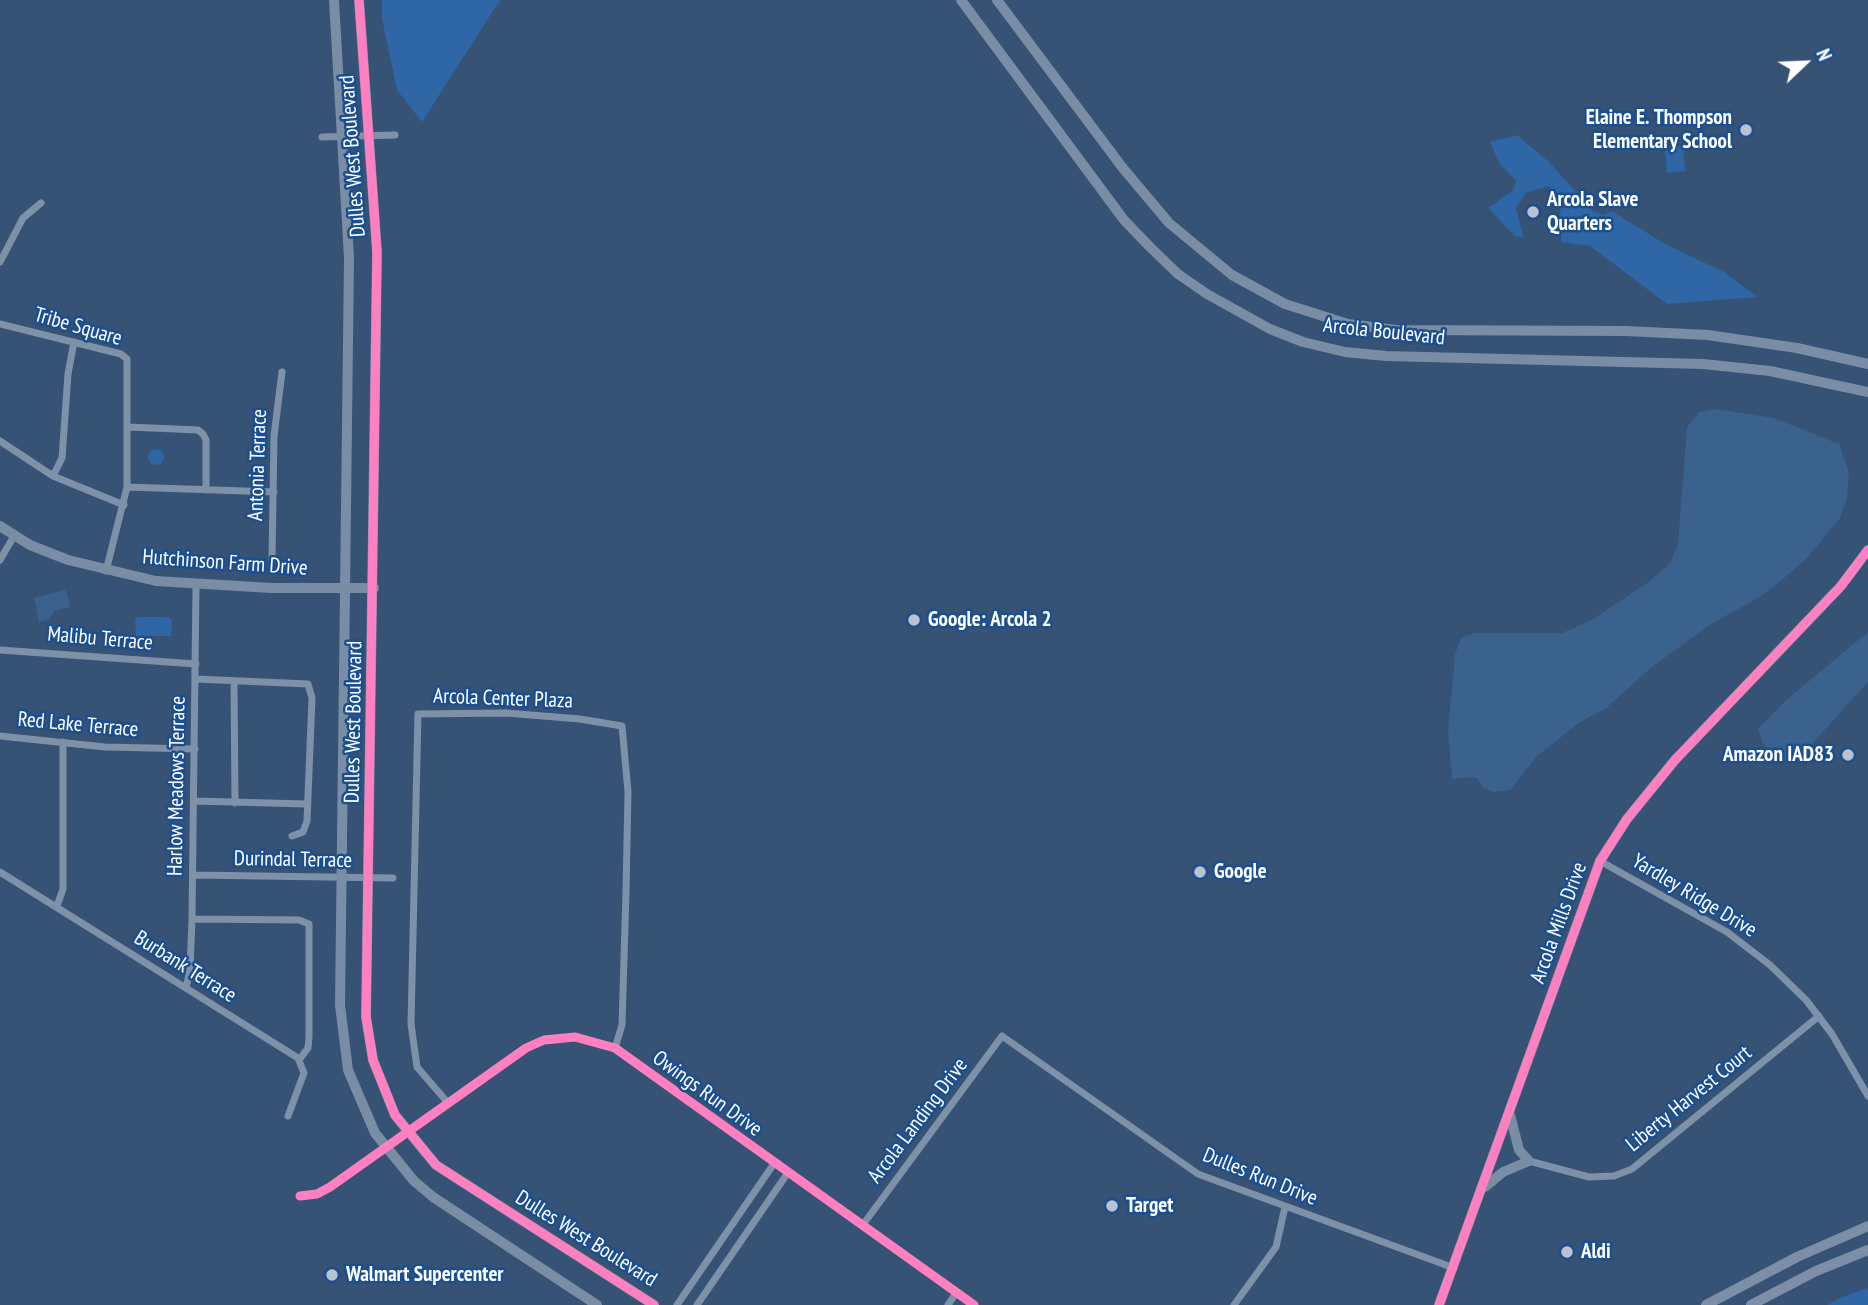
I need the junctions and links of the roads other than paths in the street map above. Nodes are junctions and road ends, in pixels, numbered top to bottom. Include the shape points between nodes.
1 (334, 0) edge
2 (359, 0) edge
3 (961, 0) edge
4 (997, 0) edge
5 (395, 135) dead end
6 (369, 136) junction
7 (322, 137) dead end
8 (344, 137) junction
9 (41, 203) dead end
10 (0, 262) edge
11 (0, 324) edge
12 (74, 342) junction
13 (1868, 364) edge
14 (282, 372) dead end
15 (1868, 392) edge
16 (128, 427) junction
17 (0, 441) edge
18 (53, 476) junction
19 (127, 487) junction
20 (206, 489) junction
21 (274, 492) junction
22 (124, 505) junction
23 (0, 526) edge
24 (14, 536) junction
25 (1868, 550) edge
26 (272, 559) dead end
27 (0, 560) edge
28 (106, 572) junction
29 (196, 585) junction
30 (347, 588) junction
31 (374, 588) junction
32 (0, 650) edge
33 (197, 664) junction
34 (196, 679) junction
35 (234, 681) junction
36 (0, 736) edge
37 (64, 742) junction
38 (195, 749) junction
39 (194, 801) junction
40 (235, 803) junction
41 (306, 804) junction
42 (292, 836) dead end
43 (1600, 861) junction
44 (0, 872) edge
45 (193, 875) junction
46 (343, 878) junction
47 (393, 878) dead end
48 (369, 879) junction
49 (57, 906) junction
50 (192, 919) junction
51 (186, 988) junction
52 (1818, 1016) junction
53 (1002, 1036) joint
54 (615, 1048) junction
55 (299, 1059) junction
56 (1868, 1096) edge
57 (448, 1103) junction
58 (1510, 1112) junction
59 (288, 1116) dead end
60 (407, 1133) junction
61 (386, 1148) junction
62 (1529, 1161) junction
63 (774, 1165) junction
64 (787, 1174) junction
65 (1483, 1189) junction
66 (300, 1196) dead end
67 (1285, 1207) junction
68 (862, 1226) junction
69 (1868, 1226) edge
70 (1868, 1250) edge
71 (1454, 1268) junction
72 (956, 1293) junction
73 (597, 1305) edge
74 (654, 1305) edge
75 (677, 1305) edge
76 (696, 1305) edge
77 (948, 1305) edge
78 (974, 1305) edge
79 (1234, 1305) edge
80 (1439, 1305) edge
81 (1706, 1305) edge
82 (1751, 1305) edge

1 - 8 street, Dulles West Boulevard
2 - 6 street, Dulles West Boulevard
3 - 15 street, Arcola Boulevard via 1124,219 1150,247 1207,295 1270,329 1303,342 1359,353 1703,364 1770,371
4 - 13 street, Arcola Boulevard via 1168,223 1232,275 1285,304 1348,324 1396,330 1708,335
5 - 6 street
6 - 8 street
6 - 31 street, Dulles West Boulevard via 377,252
7 - 8 street
8 - 30 street, Dulles West Boulevard via 349,271
9 - 10 street via 23,218
11 - 12 street, Tribe Square
12 - 16 street, Tribe Square via 127,359
12 - 18 street via 65,443
14 - 21 street, Antonia Terrace via 274,436
16 - 19 street, Tribe Square
16 - 20 street via 198,430 206,440
17 - 18 street
18 - 22 street
19 - 20 street
19 - 22 street, Tribe Square
20 - 21 street
21 - 26 street, Antonia Terrace
22 - 28 street, Tribe Square
23 - 24 street, Hutchinson Farm Drive
24 - 27 street
24 - 28 street, Hutchinson Farm Drive via 47,553
25 - 43 street, Arcola Mills Drive via 1841,586 1675,760
28 - 29 street, Hutchinson Farm Drive
29 - 30 street, Hutchinson Farm Drive
29 - 33 street, Harlow Meadows Terrace
30 - 31 street, Hutchinson Farm Drive
30 - 46 street, Dulles West Boulevard
31 - 48 street, Dulles West Boulevard
32 - 33 street, Malibu Terrace
33 - 34 street, Harlow Meadows Terrace
34 - 35 street
34 - 38 street, Harlow Meadows Terrace
35 - 40 street
35 - 41 street via 308,684 312,698
36 - 37 street, Red Lake Terrace
37 - 38 street, Red Lake Terrace
37 - 49 street via 63,889
38 - 39 street, Harlow Meadows Terrace
39 - 40 street
39 - 45 street, Harlow Meadows Terrace
40 - 41 street
41 - 42 street via 305,828
43 - 52 street, Yardley Ridge Drive via 1737,939 1791,985
43 - 58 street, Arcola Mills Drive
44 - 49 street, Burbank Terrace
45 - 46 street, Durindal Terrace
45 - 50 street, Harlow Meadows Terrace
46 - 48 street, Durindal Terrace
46 - 61 street, Dulles West Boulevard via 341,1033 359,1102
47 - 48 street, Durindal Terrace
48 - 60 street, Dulles West Boulevard via 368,1037 379,1080
49 - 51 street, Burbank Terrace
50 - 51 street, Harlow Meadows Terrace
50 - 55 street via 309,924 309,1037
51 - 55 street, Burbank Terrace
52 - 56 street, Yardley Ridge Drive
52 - 62 street, Liberty Harvest Court via 1632,1169 1614,1176 1589,1177
53 - 67 street, Dulles Run Drive via 1189,1169
53 - 68 street, Arcola Landing Drive
54 - 57 street, Owings Run Drive via 575,1037 544,1040
54 - 57 street, Arcola Center Plaza via 622,1025 626,892 628,792 622,726 506,713 418,714 411,1024 417,1067
54 - 63 street, Owings Run Drive
55 - 59 street via 304,1073
57 - 60 street, Owings Run Drive
58 - 62 street via 1519,1150
58 - 65 street, Arcola Mills Drive
60 - 61 street, Owings Run Drive
60 - 74 street, Dulles West Boulevard via 449,1176
61 - 66 street, Owings Run Drive via 330,1187
61 - 73 street, Dulles West Boulevard via 433,1197
62 - 65 street via 1503,1172
63 - 64 street, Owings Run Drive
63 - 75 street
64 - 68 street, Owings Run Drive
64 - 76 street
65 - 71 street, Arcola Mills Drive
67 - 71 street, Dulles Run Drive
67 - 79 street via 1276,1248
68 - 72 street, Owings Run Drive
69 - 81 main road via 1797,1256
70 - 82 main road
71 - 80 street, Arcola Mills Drive
72 - 77 street
72 - 78 street, Owings Run Drive

